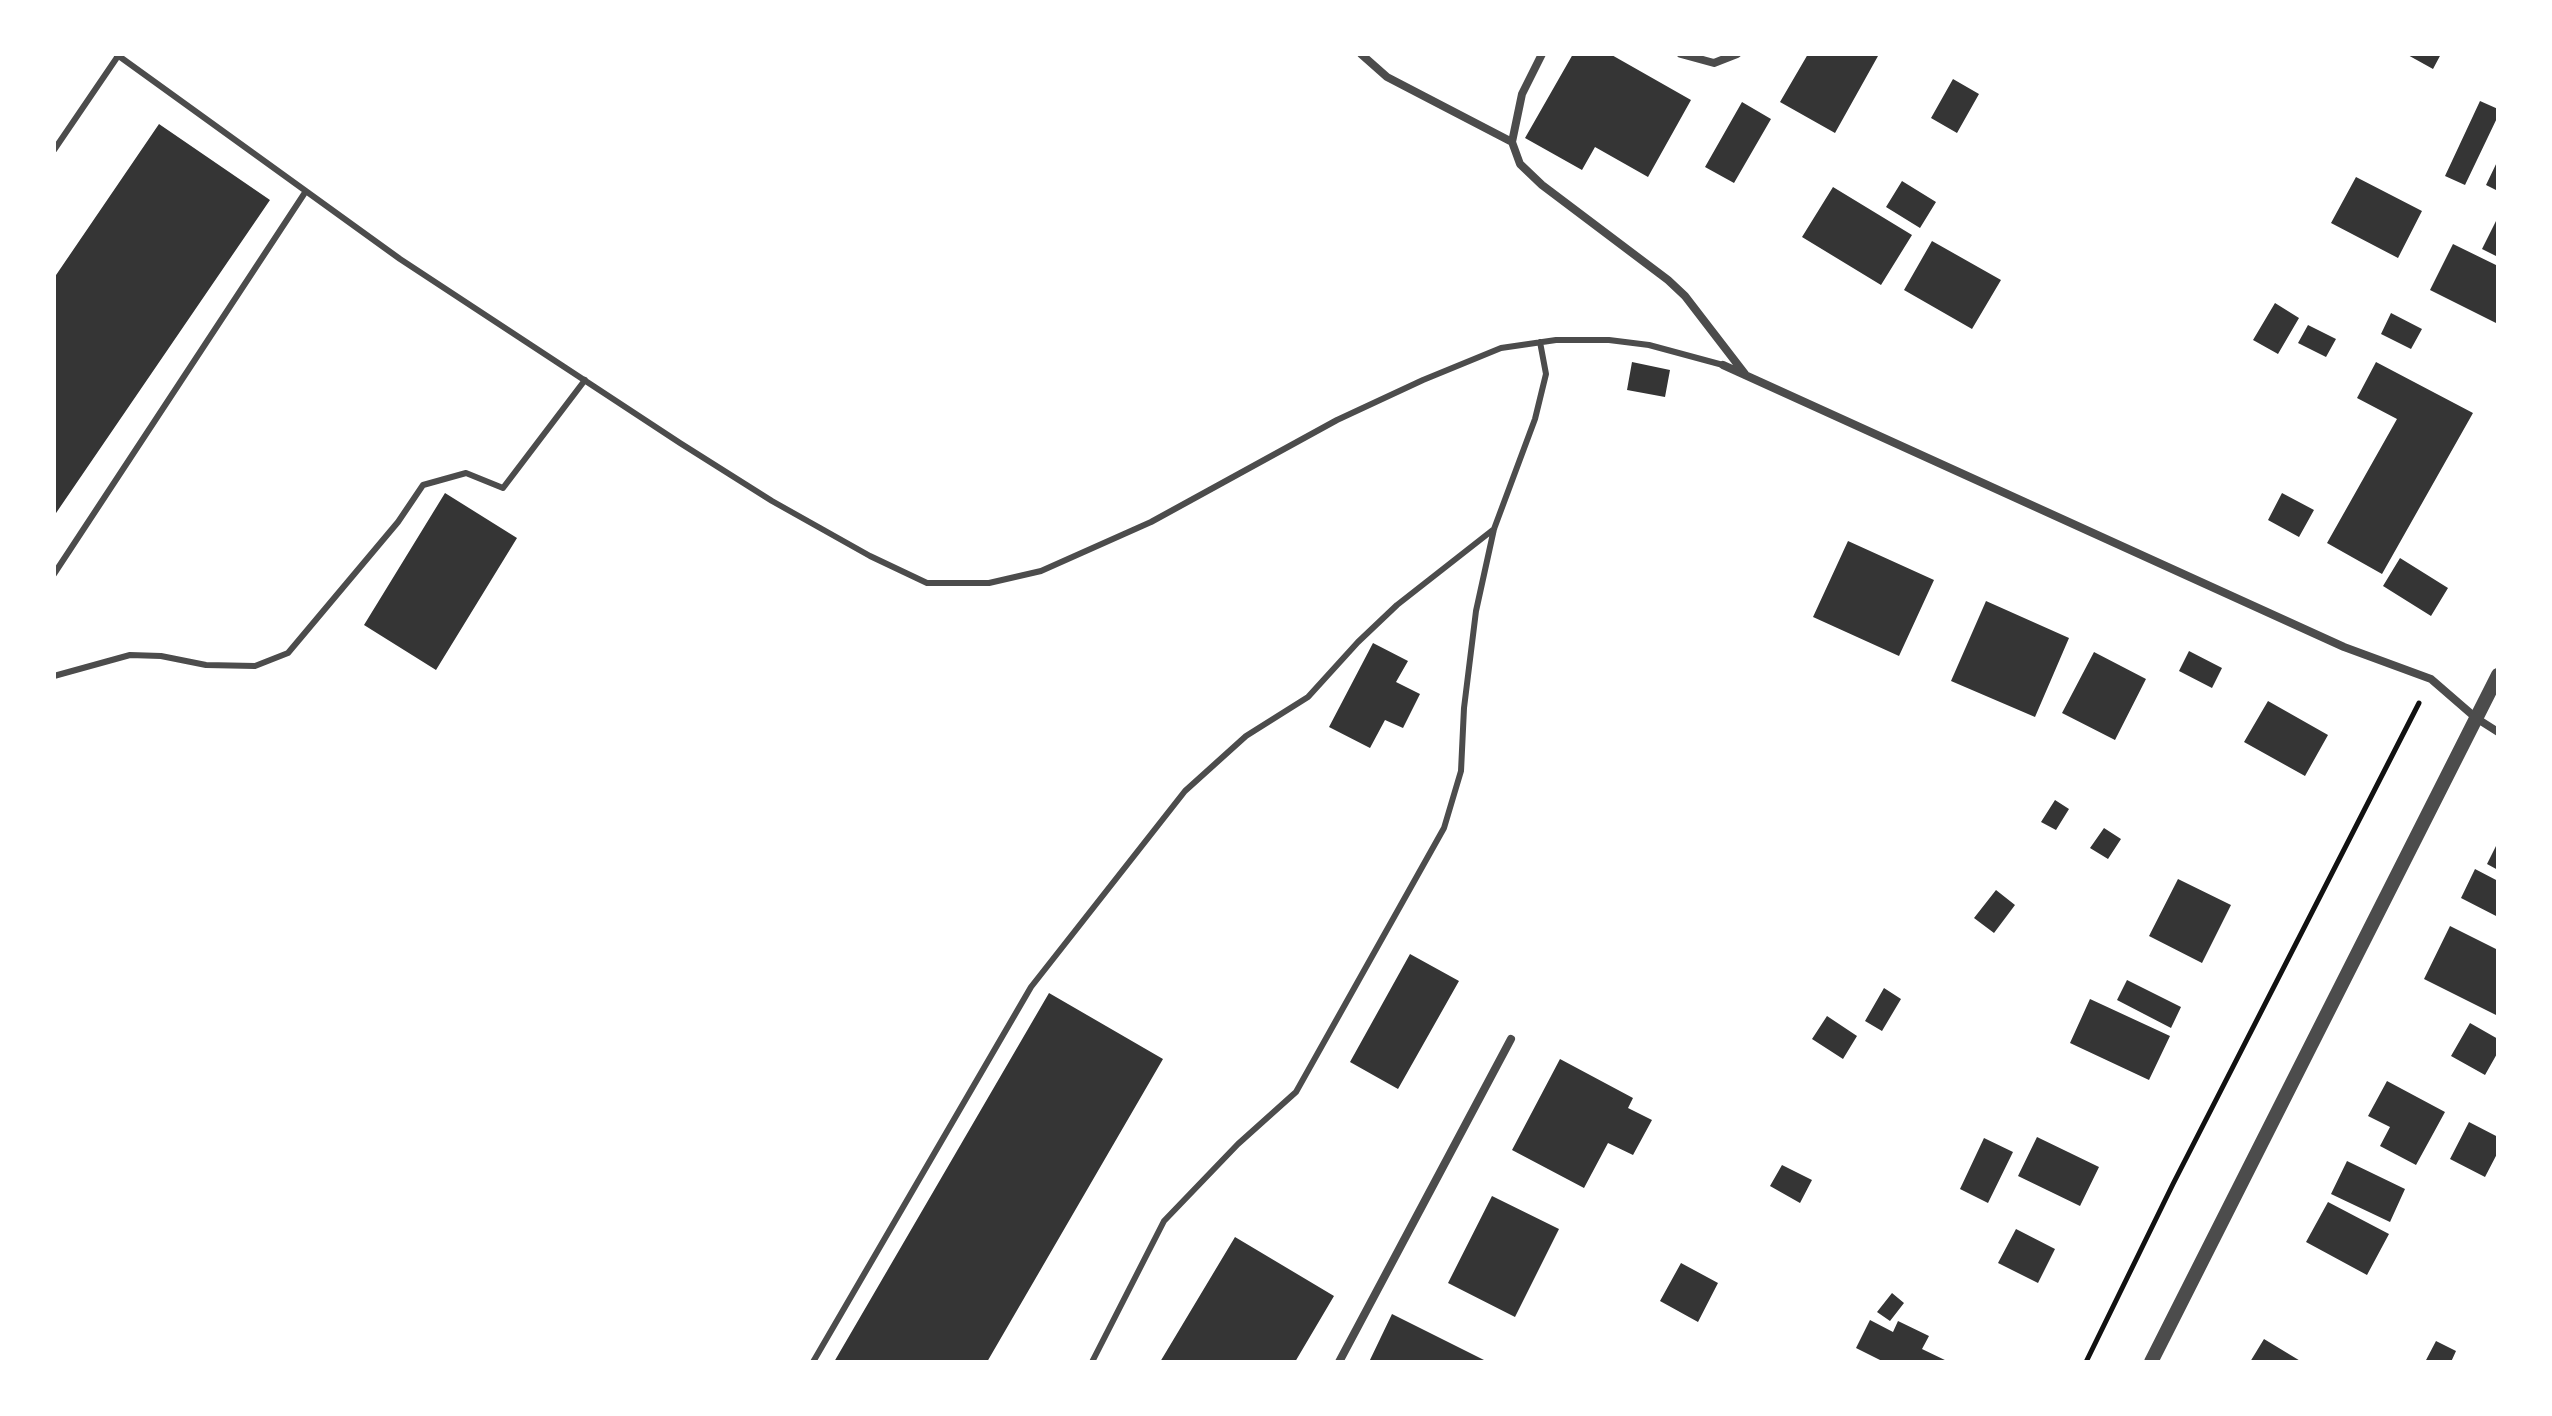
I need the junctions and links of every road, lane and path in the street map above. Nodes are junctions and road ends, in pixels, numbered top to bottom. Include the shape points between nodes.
1 (1361, 54) edge
2 (1542, 54) edge
3 (1681, 54) edge
4 (1737, 54) edge
5 (117, 55) edge
6 (1512, 142) junction
7 (54, 150) edge
8 (306, 191) junction
9 (1540, 342) junction
10 (1723, 365) joint
11 (1746, 376) junction
12 (585, 380) junction
13 (1494, 529) junction
14 (54, 574) edge
15 (2498, 675) edge
16 (54, 676) edge
17 (2431, 679) junction
18 (2476, 718) junction
19 (2498, 732) edge
20 (1511, 1039) dead end
21 (813, 1362) edge
22 (1092, 1362) edge
23 (1339, 1362) edge
24 (2086, 1362) edge
25 (2151, 1362) edge

1 - 6 street via 1387,77
2 - 6 street via 1522,94
3 - 4 street via 1714,63
5 - 7 lane
5 - 8 lane
6 - 11 street via 1520,164 1542,185 1685,296
8 - 12 lane
8 - 14 lane
9 - 10 lane via 1649,345
9 - 12 lane via 1501,348 1423,380 1092,550 1041,571 989,583 927,583 870,556 772,501
9 - 13 lane via 1543,389
10 - 11 street
11 - 17 street via 2344,647
12 - 16 lane via 503,488 466,473 423,485 288,653 255,666 130,655
13 - 21 lane via 1397,605 1308,697 1246,736 1185,791 1031,987
13 - 22 lane via 1476,611 1461,771 1444,828 1296,1092 1164,1221
15 - 18 street
17 - 18 street
17 - 24 path
18 - 19 street
18 - 25 street
20 - 23 street

